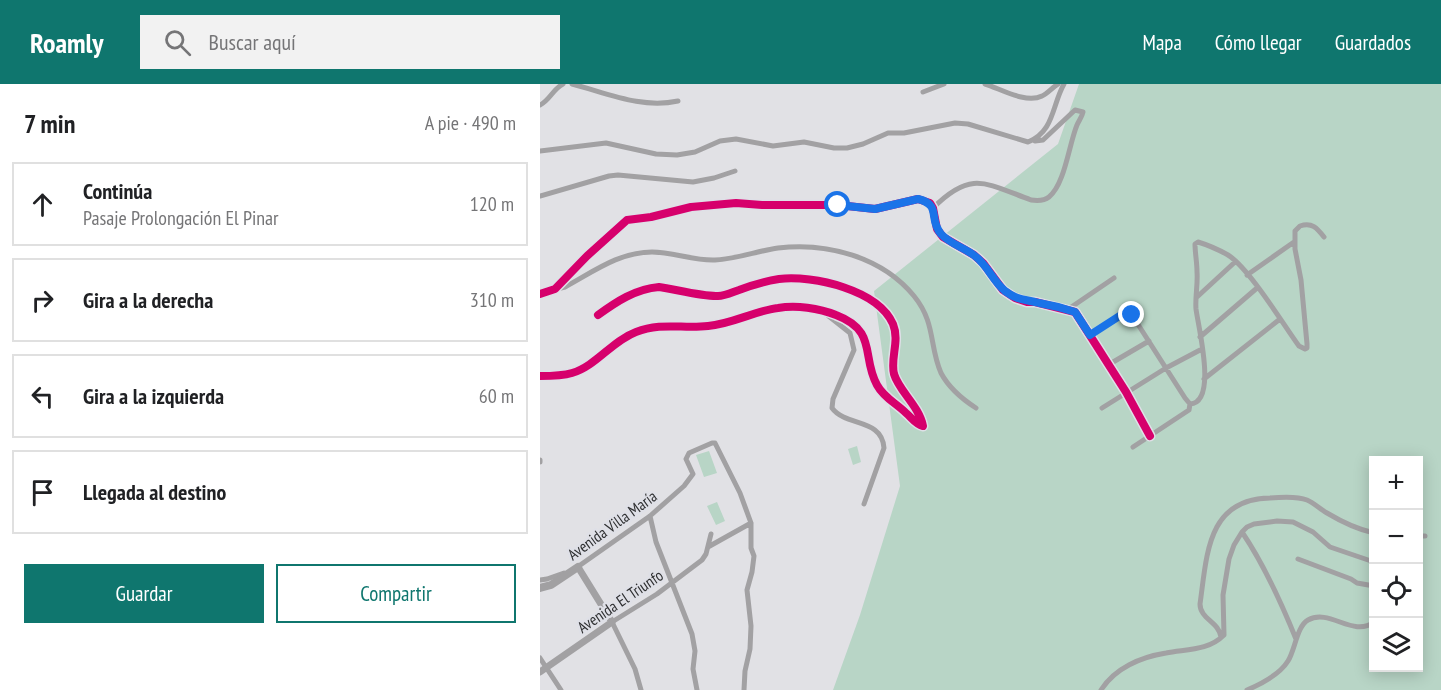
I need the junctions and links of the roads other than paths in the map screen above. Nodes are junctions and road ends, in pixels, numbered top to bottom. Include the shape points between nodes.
1 (563, 84) edge
2 (572, 84) edge
3 (944, 84) edge
4 (985, 84) edge
5 (1058, 84) edge
6 (1064, 84) edge
7 (922, 92) dead end
8 (678, 101) dead end
9 (540, 105) edge
10 (1028, 141) junction
11 (540, 152) edge
12 (735, 171) dead end
13 (540, 196) edge
14 (933, 208) junction
15 (1324, 237) dead end
16 (1294, 242) junction
17 (1235, 262) junction
18 (1247, 275) junction
19 (1114, 278) dead end
20 (1257, 288) junction
21 (555, 289) junction
22 (540, 294) edge
23 (1197, 297) junction
24 (1067, 309) junction
25 (823, 311) junction
26 (598, 315) dead end
27 (1280, 319) junction
28 (1090, 335) junction
29 (1200, 337) junction
30 (1149, 341) junction
31 (1202, 349) junction
32 (1108, 365) junction
33 (1166, 368) junction
34 (540, 376) edge
35 (1204, 379) junction
36 (1126, 392) junction
37 (1190, 404) junction
38 (976, 408) dead end
39 (1102, 408) dead end
40 (1150, 436) junction
41 (1133, 447) dead end
42 (864, 504) dead end
43 (650, 516) junction
44 (751, 523) junction
45 (1242, 532) junction
46 (1369, 532) edge
47 (711, 534) dead end
48 (708, 546) junction
49 (1298, 559) dead end
50 (1369, 560) edge
51 (578, 567) junction
52 (540, 580) edge
53 (673, 581) junction
54 (1369, 585) edge
55 (540, 588) edge
56 (612, 622) junction
57 (1369, 625) edge
58 (1221, 638) junction
59 (1297, 641) junction
60 (540, 658) edge
61 (543, 670) edge
62 (561, 690) edge
63 (641, 690) edge
64 (697, 690) edge
65 (744, 690) edge
66 (1101, 690) edge
67 (1247, 690) edge

1 - 9 street
2 - 8 street via 639,103
3 - 7 street
4 - 5 street via 1033,98
6 - 10 street via 1047,129
10 - 11 street via 955,123 888,133 847,148 804,142 773,147 736,139 677,155 606,143
10 - 14 street via 1043,140 1076,110 1083,112 1064,170 1049,198 1031,200 970,183 949,192
12 - 13 street via 693,182 609,176
14 - 21 street via 918,199 875,209 736,203 632,218
14 - 24 street via 937,230 943,237 974,255 1004,290 1026,302
15 - 16 street via 1316,227 1306,224 1295,231
16 - 18 street
16 - 27 street via 1307,348 1299,346
17 - 18 street
17 - 23 street
17 - 23 street via 1207,245 1195,244
18 - 20 street
19 - 24 street
20 - 27 street
20 - 29 street
21 - 22 street
21 - 38 street via 631,254 653,252 714,260 805,247 861,257 879,266 913,296 932,330 941,372 960,398
23 - 29 street
24 - 28 street via 1080,316
25 - 26 street via 851,322 860,331 876,384 888,399 923,426 914,404 895,377 896,334 890,318 864,295 803,279 779,279 719,297 658,287 620,299
25 - 34 street via 797,306 712,326 652,326 612,346 584,368
25 - 42 street via 854,341 832,408 840,416 869,425 884,443
27 - 35 street
28 - 30 street via 1127,314 1132,315
28 - 32 street
29 - 31 street
30 - 32 street
30 - 33 street
31 - 33 street
31 - 35 street
32 - 36 street
33 - 36 street
33 - 37 street
35 - 37 street via 1200,400
36 - 39 street
36 - 40 street
37 - 40 street via 1189,410
40 - 41 street
43 - 44 street, Avenida Villa María via 693,474 686,459 690,452 715,443
43 - 51 street, Avenida Villa María
43 - 53 street via 656,542
44 - 48 street, Avenida El Triunfo
44 - 65 street via 754,556 747,586 751,626
45 - 50 street via 1254,524 1293,522 1330,547
45 - 58 street via 1229,559
45 - 59 street via 1275,588
46 - 58 street via 1347,525 1305,499 1252,499 1235,506 1218,523 1212,536 1200,604 1202,613 1220,631
47 - 48 street, Avenida El Triunfo
48 - 53 street, Avenida El Triunfo via 702,560
49 - 54 street
51 - 52 street
51 - 55 main road, Avenida Villa María
51 - 56 street
53 - 56 street, Avenida El Triunfo
53 - 64 street via 692,634
56 - 61 street, Avenida El Triunfo
56 - 63 street
57 - 59 street via 1358,627 1326,617 1309,619 1303,623
58 - 66 street via 1202,648 1163,653 1132,663
59 - 67 street via 1282,669
60 - 61 street
61 - 62 street

